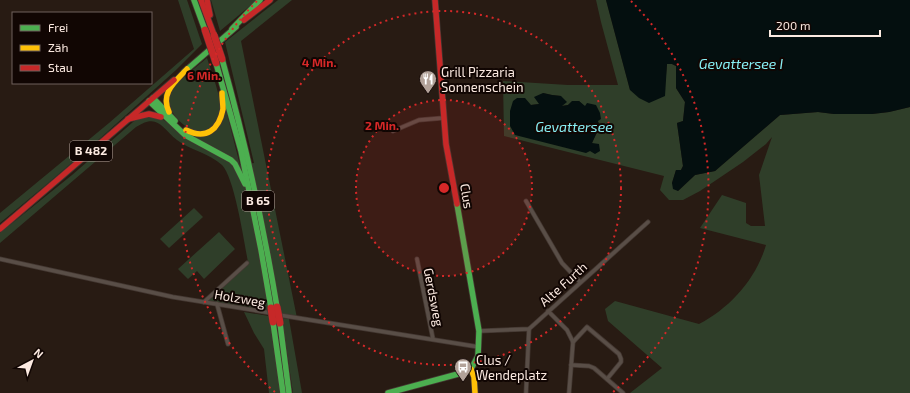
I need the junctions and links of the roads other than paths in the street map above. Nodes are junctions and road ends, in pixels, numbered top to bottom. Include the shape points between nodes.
1 (194, 0) edge
2 (200, 0) edge
3 (207, 0) edge
4 (260, 0) edge
5 (270, 0) edge
6 (435, 0) edge
7 (209, 27) junction
8 (232, 29) junction
9 (219, 61) junction
10 (187, 69) junction
11 (220, 79) junction
12 (151, 100) junction
13 (443, 118) junction
14 (128, 120) junction
15 (172, 121) junction
16 (393, 131) dead end
17 (251, 197) junction
18 (526, 201) dead end
19 (648, 222) dead end
20 (0, 229) edge
21 (0, 259) edge
22 (417, 259) dead end
23 (247, 263) dead end
24 (580, 282) junction
25 (204, 302) junction
26 (217, 304) junction
27 (274, 307) junction
28 (548, 310) junction
29 (276, 322) junction
30 (529, 328) junction
31 (479, 331) junction
32 (433, 339) junction
33 (573, 342) junction
34 (228, 344) dead end
35 (479, 347) junction
36 (571, 365) junction
37 (470, 368) junction
38 (607, 379) junction
39 (283, 393) edge
40 (290, 393) edge
41 (388, 393) edge
42 (475, 393) edge
43 (526, 393) edge
44 (569, 393) edge
45 (623, 393) edge

1 - 7 main road, B 65
2 - 7 main road, B 65
3 - 7 main road
4 - 8 main road
5 - 8 main road, B 482
6 - 13 main road, Clus
7 - 9 main road, B 65, bridge
7 - 9 main road, B 65, bridge via 214,36
8 - 10 main road, B 482
9 - 11 main road, B 65
9 - 27 main road, B 65 via 233,96 255,189
10 - 12 main road, B 482
10 - 15 main road via 166,94 167,110
11 - 15 main road via 223,111 217,127 203,135 196,135
11 - 17 main road, B 65 via 241,151
12 - 14 main road, B 482
12 - 15 main road
13 - 16 street via 419,120
13 - 31 main road, Clus
14 - 15 main road via 140,114 150,113
14 - 20 main road, B 482
15 - 17 main road via 185,135 231,160
17 - 27 main road, B 65
18 - 24 street via 562,263
19 - 24 street, Alte Furth
21 - 25 street, Holzweg
22 - 32 street, Gerdsweg
23 - 25 street
24 - 28 street, Alte Furth
25 - 26 street, Holzweg
26 - 32 street, Holzweg
26 - 34 street
27 - 29 main road, B 65, bridge
28 - 30 street, Alte Furth
28 - 33 street
29 - 39 main road, B 65
29 - 40 main road, B 65
30 - 31 street
30 - 43 street
31 - 35 main road, Clus
32 - 35 street, Holzweg
33 - 36 street
33 - 38 street via 587,327 619,354 621,362
35 - 37 main road, Clus via 475,363
36 - 38 street via 592,367
36 - 44 street
37 - 41 main road via 458,374
37 - 42 main road via 473,372
38 - 45 street

